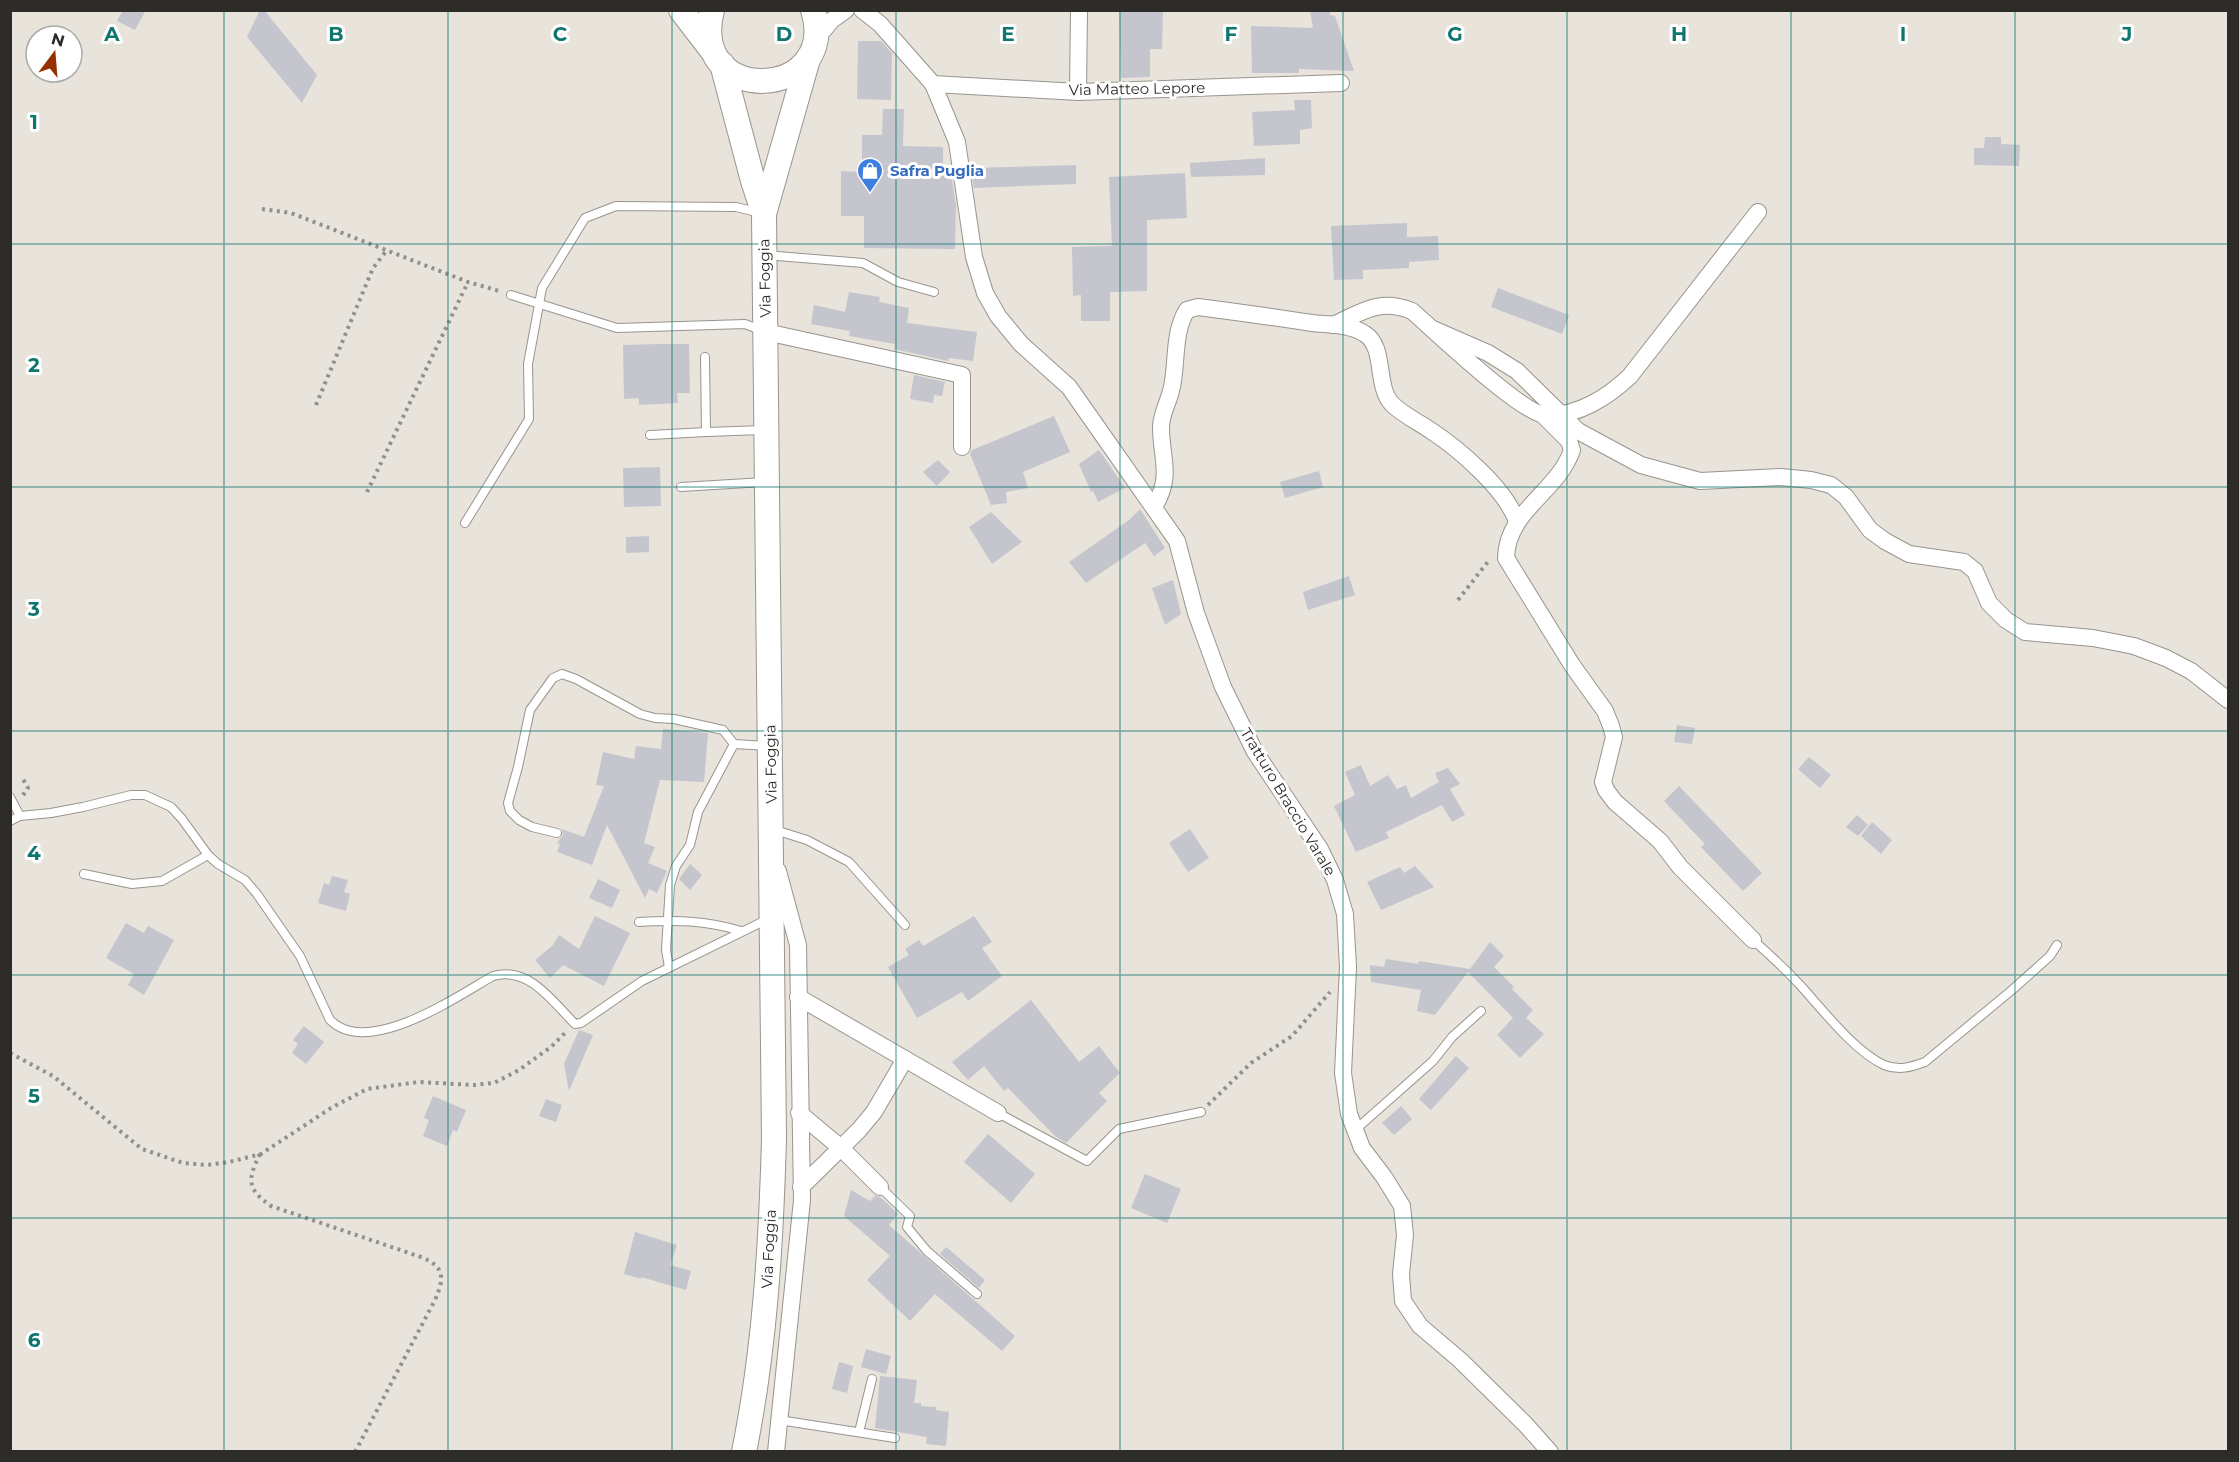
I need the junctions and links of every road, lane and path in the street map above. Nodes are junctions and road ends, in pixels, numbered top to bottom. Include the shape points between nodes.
1 (681, 10) edge
2 (712, 10) edge
3 (813, 10) edge
4 (846, 10) edge
5 (862, 10) edge
6 (1079, 10) edge
7 (811, 50) junction
8 (718, 59) junction
9 (1341, 83) dead end
10 (933, 84) junction
11 (1078, 92) junction
12 (261, 209) dead end
13 (1758, 212) dead end
14 (765, 214) junction
15 (387, 250) junction
16 (765, 255) junction
17 (468, 282) junction
18 (934, 292) dead end
19 (511, 295) joint
20 (539, 303) junction
21 (1333, 326) junction
22 (766, 332) junction
23 (705, 357) dead end
24 (316, 405) dead end
25 (1551, 414) junction
26 (767, 430) junction
27 (706, 432) junction
28 (650, 435) dead end
29 (962, 447) dead end
30 (768, 482) junction
31 (681, 487) dead end
32 (367, 492) dead end
33 (1154, 507) junction
34 (465, 523) dead end
35 (1513, 529) junction
36 (1458, 600) dead end
37 (2229, 700) edge
38 (734, 744) junction
39 (771, 747) junction
40 (10, 797) edge
41 (20, 816) junction
42 (10, 821) edge
43 (556, 833) dead end
44 (772, 839) junction
45 (208, 855) junction
46 (84, 873) dead end
47 (773, 916) junction
48 (669, 921) junction
49 (639, 922) dead end
50 (905, 925) dead end
51 (741, 931) junction
52 (1753, 940) joint
53 (2057, 945) dead end
54 (1348, 967) junction
55 (669, 968) junction
56 (798, 997) junction
57 (1481, 1011) dead end
58 (575, 1024) junction
59 (10, 1053) edge
60 (905, 1059) junction
61 (1201, 1112) joint
62 (799, 1113) junction
63 (998, 1113) joint
64 (1355, 1130) junction
65 (841, 1148) junction
66 (261, 1154) junction
67 (880, 1186) joint
68 (801, 1187) junction
69 (977, 1294) dead end
70 (872, 1379) dead end
71 (779, 1420) junction
72 (859, 1432) junction
73 (895, 1438) dead end
74 (355, 1452) edge
75 (744, 1452) edge
76 (776, 1452) edge
77 (1550, 1452) edge

1 - 8 main road
2 - 8 main road, Via Foggia via 709,39
3 - 7 main road, Via Foggia via 816,26
4 - 7 street via 832,20
5 - 10 street, Tratturo Braccio Varale via 880,24
6 - 11 street
7 - 8 main road via 796,71 766,83 734,75
7 - 14 main road, Via Foggia
8 - 14 main road, Via Foggia
9 - 11 street, Via Matteo Lepore
10 - 11 street, Via Matteo Lepore
10 - 33 street, Tratturo Braccio Varale via 957,142 974,257 985,293 1021,344 1069,387
12 - 15 path via 291,213
13 - 25 street via 1630,376 1615,390 1583,408
14 - 16 main road, Via Foggia
14 - 20 lane via 736,207 616,206 585,218 542,288
15 - 17 path
15 - 24 path via 373,268
16 - 18 lane via 863,263 898,282
16 - 22 main road, Via Foggia
17 - 19 path
17 - 32 path
19 - 20 lane
20 - 22 lane via 617,328 745,324
20 - 34 lane via 528,364 529,419
21 - 25 street via 1376,305 1396,305 1412,311 1509,395 1531,410
21 - 33 street via 1198,308 1187,310 1181,320 1175,370 1161,424 1166,478
21 - 35 street via 1357,330 1372,340 1384,392 1391,403 1465,456 1513,511
22 - 26 main road, Via Foggia
22 - 29 street via 962,375
23 - 27 lane
25 - 35 street via 1572,450
25 - 37 street via 1601,445 1672,475 1700,481 1781,477 1831,485 1846,497 1870,530 1885,541 1909,554 1964,562 1975,571 1989,603 2025,632 2134,646 2191,671
26 - 27 lane
26 - 30 main road, Via Foggia
27 - 28 lane
30 - 31 lane
30 - 39 main road, Via Foggia
33 - 54 street, Tratturo Braccio Varale via 1177,541 1196,613 1223,687 1255,752 1320,849 1335,880 1345,914
35 - 36 path
35 - 52 street via 1506,544 1510,568 1605,711 1611,726 1614,736 1603,782 1606,790
38 - 39 lane
38 - 43 lane via 723,730 647,716 576,679 562,674 553,678 530,710 508,803 519,820
38 - 48 lane via 698,812 690,845 676,866 670,885
39 - 44 main road, Via Foggia
40 - 41 lane
41 - 42 lane
41 - 45 lane via 145,795 171,807
44 - 47 main road, Via Foggia
44 - 50 lane via 807,840 849,862
44 - 56 street via 798,945
45 - 46 lane via 162,882 132,884
45 - 58 lane via 245,880 257,894 300,956 325,1012 337,1028 357,1033 408,1022 503,973 532,981
47 - 51 lane
47 - 75 main road, Via Foggia via 771,1226 758,1373
48 - 49 lane
48 - 51 lane via 720,924
48 - 55 lane
51 - 55 lane
52 - 53 lane via 1850,1039 1884,1064 1896,1068 1925,1062 2012,990
54 - 61 path via 1301,1028 1251,1063
54 - 64 street, Tratturo Braccio Varale via 1343,1073
55 - 58 lane
56 - 60 street
56 - 62 street
57 - 64 lane via 1433,1061
58 - 66 path via 519,1070 494,1083 419,1082 367,1089
59 - 66 path via 53,1076 142,1149 183,1163 207,1165
60 - 63 street
60 - 65 street via 874,1112
61 - 63 lane via 1119,1129 1087,1161
62 - 65 street
62 - 68 street
64 - 77 street, Tratturo Braccio Varale via 1362,1148 1402,1206 1406,1235 1401,1274 1403,1301 1420,1326 1468,1368
65 - 67 street
65 - 68 street
66 - 74 path via 250,1176 251,1186 271,1206 422,1257 432,1261 441,1273 435,1300
67 - 69 lane via 910,1216 907,1227 927,1251
68 - 71 street
70 - 72 lane
71 - 72 lane
71 - 76 street
72 - 73 lane

